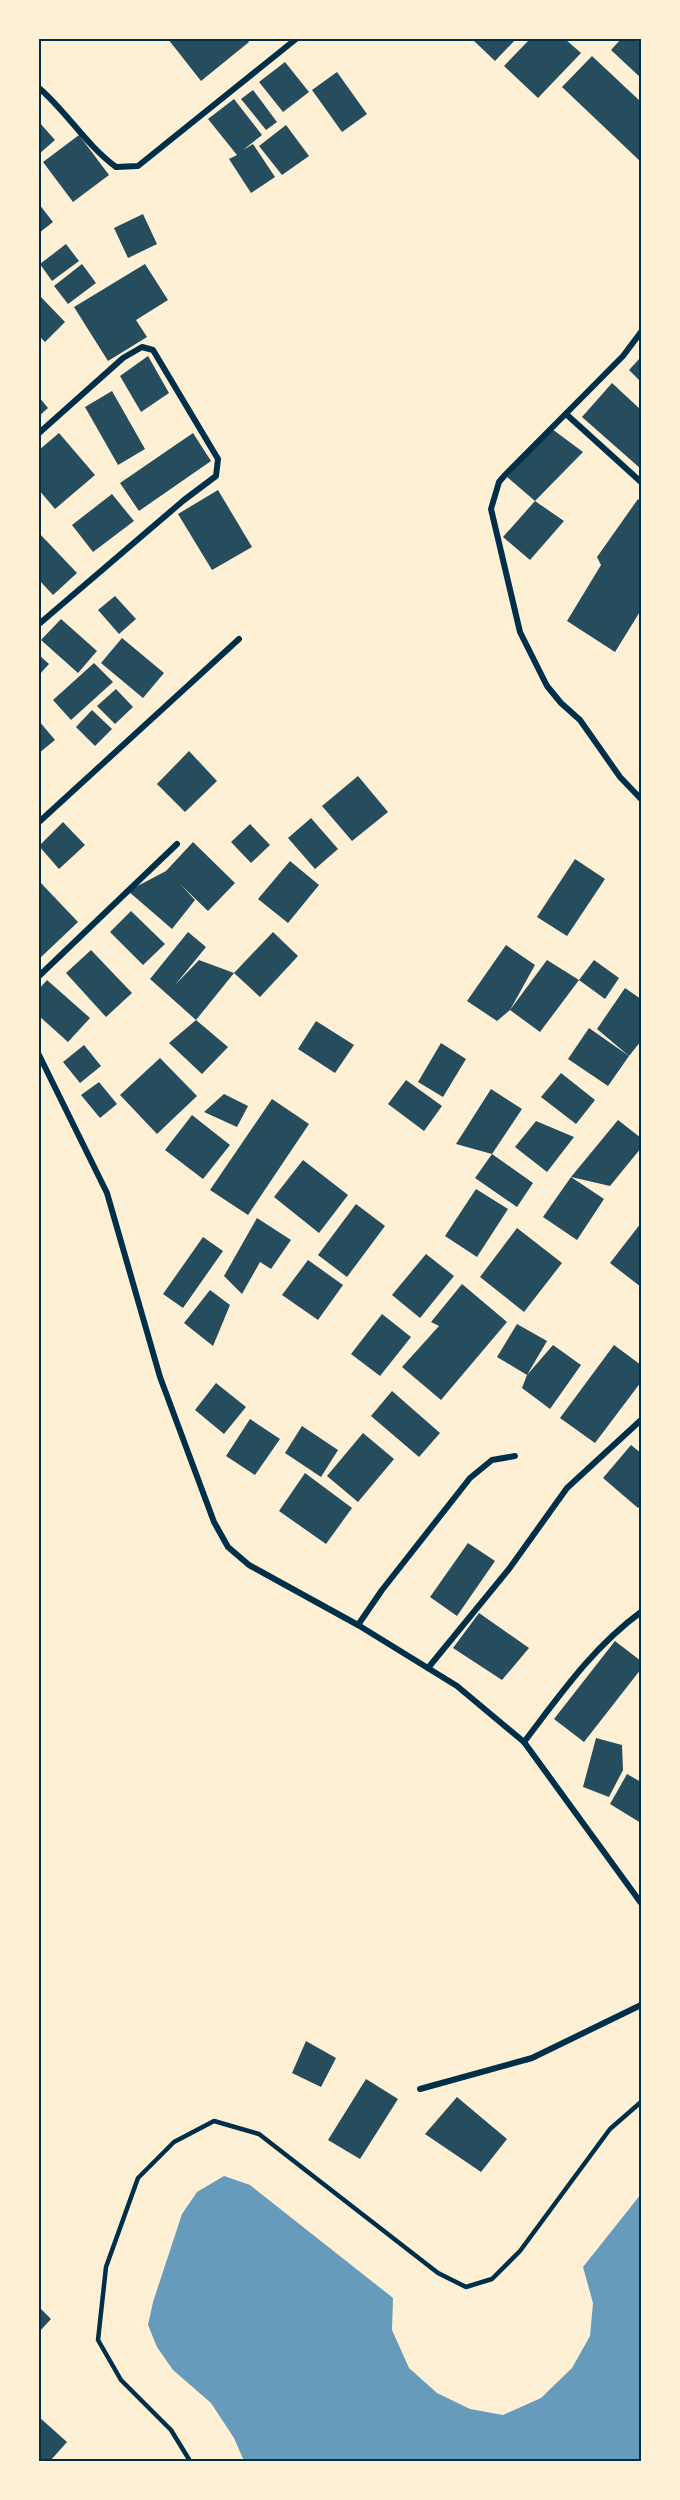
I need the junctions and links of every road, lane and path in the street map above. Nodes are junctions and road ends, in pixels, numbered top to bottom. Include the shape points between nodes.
1 (296, 39) edge
2 (39, 88) edge
3 (641, 332) edge
4 (566, 414) junction
5 (39, 433) edge
6 (641, 482) edge
7 (39, 624) edge
8 (239, 639) dead end
9 (641, 799) edge
10 (39, 822) edge
11 (177, 844) dead end
12 (39, 976) edge
13 (39, 1055) edge
14 (640, 1423) edge
15 (515, 1456) dead end
16 (641, 1612) edge
17 (358, 1625) junction
18 (428, 1668) junction
19 (524, 1742) junction
20 (641, 1903) edge
21 (641, 2005) edge
22 (420, 2090) dead end
23 (641, 2102) edge
24 (190, 2461) edge

1 - 2 street via 138,166 116,167 100,156
3 - 4 street
4 - 6 street
4 - 9 street via 505,475 491,509 520,632 547,686 580,720 620,777
5 - 7 street via 123,358 142,347 153,350 218,459 216,477
8 - 10 street
11 - 12 street
13 - 17 street via 107,1193 160,1377 214,1522 228,1547 249,1565
14 - 18 street via 567,1488 509,1569
15 - 17 street via 492,1460 470,1478
16 - 19 street via 582,1666
17 - 18 street
18 - 19 street via 457,1686
19 - 20 street
21 - 22 street via 532,2058
23 - 24 lane via 610,2129 520,2251 492,2279 466,2287 438,2273 259,2134 213,2121 174,2142 138,2178 106,2267 98,2340 121,2380 171,2430

